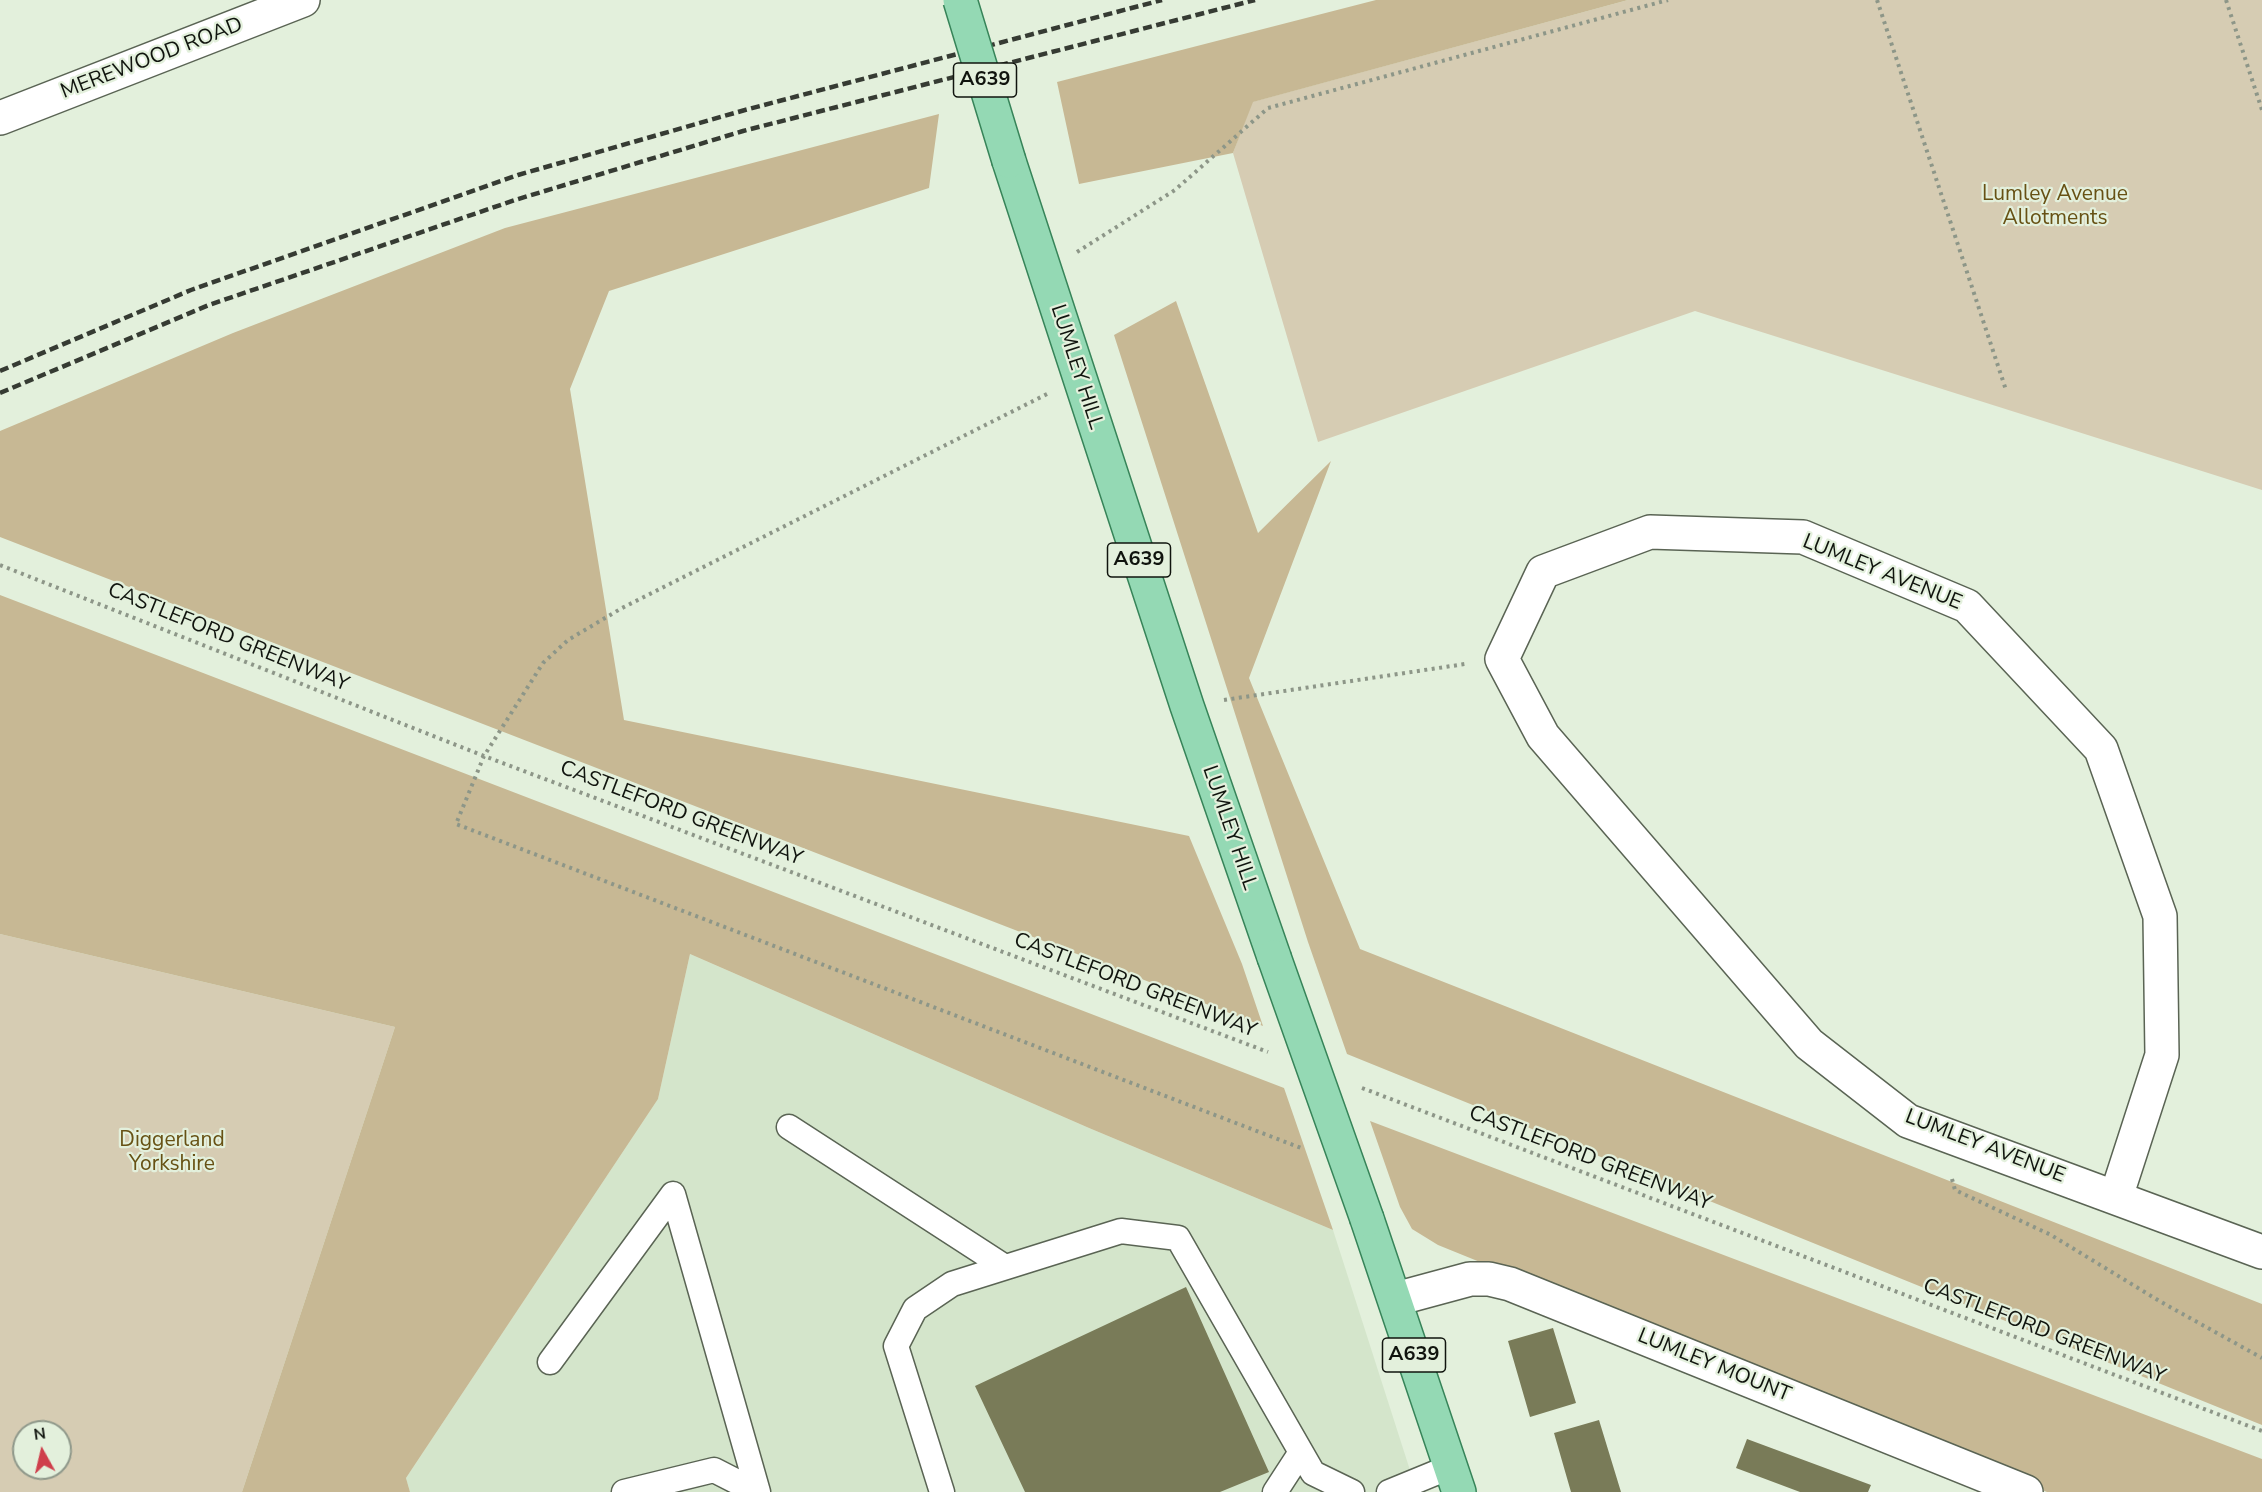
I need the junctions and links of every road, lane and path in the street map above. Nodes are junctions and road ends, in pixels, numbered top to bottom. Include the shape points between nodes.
1 (303, 0) edge
2 (960, 0) edge
3 (1668, 0) edge
4 (1877, 0) edge
5 (2226, 0) edge
6 (2262, 110) edge
7 (0, 118) edge
8 (1046, 271) junction
9 (1080, 378) junction
10 (2006, 390) dead end
11 (0, 564) edge
12 (1502, 659) junction
13 (1187, 706) junction
14 (484, 756) junction
15 (1273, 1055) dead end
16 (1351, 1084) dead end
17 (789, 1127) dead end
18 (1953, 1138) junction
19 (1346, 1158) junction
20 (2116, 1197) junction
21 (2262, 1252) edge
22 (1005, 1267) junction
23 (1396, 1299) junction
24 (2262, 1358) edge
25 (550, 1362) dead end
26 (2262, 1431) edge
27 (1301, 1452) junction
28 (1455, 1479) edge
29 (624, 1492) edge
30 (758, 1492) edge
31 (942, 1492) edge
32 (1275, 1492) edge
33 (1352, 1492) edge
34 (1389, 1492) edge
35 (2026, 1492) edge

1 - 7 street, MEREWOOD ROAD
2 - 8 main road, LUMLEY HILL / A639, bridge
3 - 8 path via 1268,108 1175,190
4 - 10 path
5 - 6 path
8 - 9 main road, LUMLEY HILL / A639
9 - 13 main road, LUMLEY HILL / A639
9 - 14 path via 632,602 568,640 543,663
11 - 14 path, CASTLEFORD GREENWAY
12 - 13 path
12 - 18 street, LUMLEY AVENUE via 1543,736 1809,1044 1908,1121
12 - 20 street, LUMLEY AVENUE via 1543,572 1650,532 1803,537 1967,606 2101,749 2160,916 2162,1055
13 - 19 main road, LUMLEY HILL / A639, bridge
14 - 15 path, CASTLEFORD GREENWAY
14 - 19 path via 456,824 1281,1141
16 - 26 path, CASTLEFORD GREENWAY
17 - 22 lane
18 - 20 street, LUMLEY AVENUE
18 - 24 path via 1947,1163 1955,1190 2051,1236
19 - 23 main road, LUMLEY HILL / A639, bridge
20 - 21 street, LUMLEY AVENUE
22 - 27 lane via 1121,1231 1178,1238
22 - 31 lane via 952,1284 915,1309 896,1346
23 - 28 main road, LUMLEY HILL / A639
23 - 35 street, LUMLEY MOUNT via 1470,1279 1510,1284
25 - 30 lane via 673,1194
27 - 32 lane
27 - 33 lane via 1313,1473
28 - 34 lane
29 - 30 lane via 714,1470

